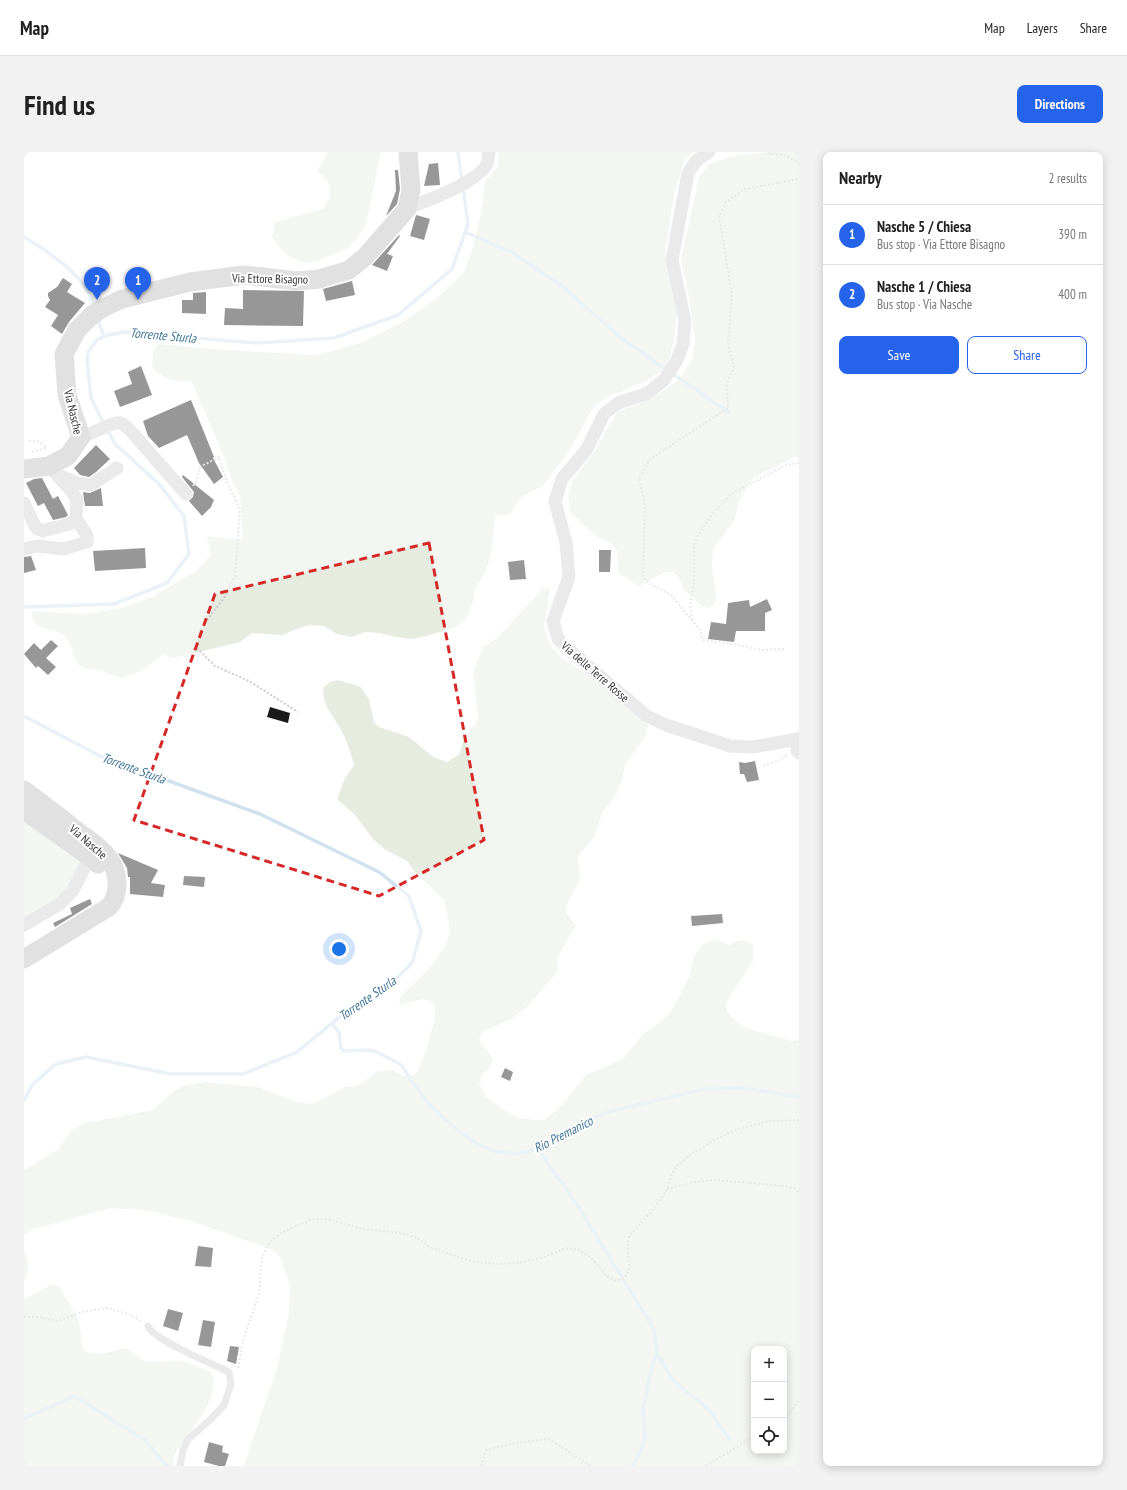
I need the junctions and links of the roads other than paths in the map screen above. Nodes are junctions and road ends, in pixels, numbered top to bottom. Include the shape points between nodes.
1 (408, 152) edge
2 (489, 152) edge
3 (709, 152) edge
4 (407, 209) junction
5 (122, 299) joint
6 (86, 435) junction
7 (116, 468) dead end
8 (24, 469) edge
9 (53, 470) junction
10 (186, 494) road end
11 (24, 503) edge
12 (76, 519) junction
13 (24, 550) edge
14 (798, 745) edge
15 (24, 790) edge
16 (24, 810) edge
17 (90, 857) junction
18 (116, 876) junction
19 (24, 925) edge
20 (24, 958) edge
21 (148, 1326) road end
22 (180, 1466) edge

1 - 4 street, Via Ettore Bisagno via 411,190
2 - 4 street via 487,163 475,177
3 - 14 street, Via delle Terre Rosse via 696,161 688,173 672,260 685,321 683,344 677,360 664,380 648,393 618,403 604,414 587,449 562,479 555,501 566,544 569,577 553,621 558,639 647,716 666,725 730,746
4 - 5 street, Via Ettore Bisagno via 365,257 349,270 319,279 298,281 244,275 190,282
5 - 6 street, Via Nasche via 97,312 77,330 64,354 67,395
6 - 9 street, Via Nasche
6 - 10 street via 116,423 124,424
7 - 9 street via 91,485 77,483
8 - 9 street, Via Nasche
9 - 12 street via 77,500
11 - 12 street via 36,528 42,531 69,524
12 - 13 street via 87,536 87,542 63,549 38,546
15 - 18 street, Via Nasche via 107,856 114,866
16 - 17 street
17 - 18 street
17 - 19 street via 73,890 60,904
18 - 20 street, Via Nasche via 118,887 114,901 109,907
21 - 22 lane via 150,1331 175,1346 229,1372 231,1384 224,1405 188,1439

